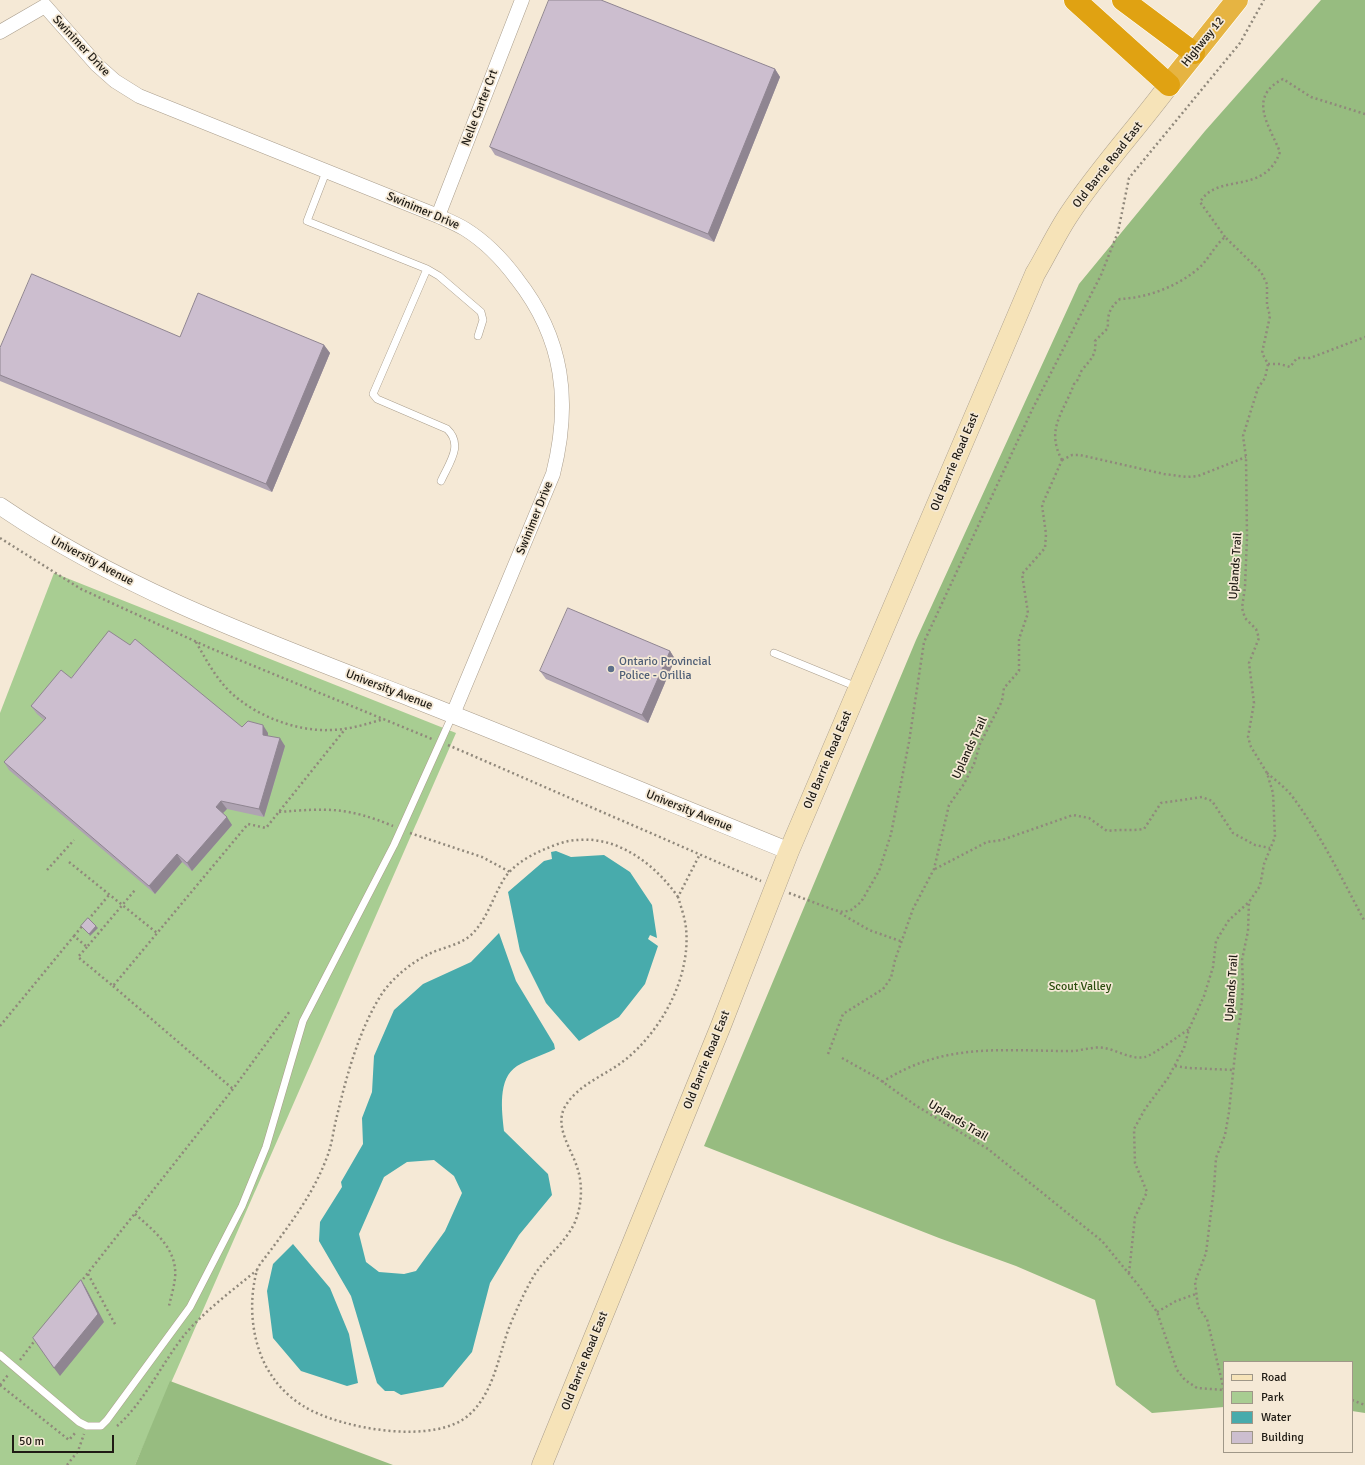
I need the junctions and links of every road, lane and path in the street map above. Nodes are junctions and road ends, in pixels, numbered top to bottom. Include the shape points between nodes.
1 (522, 0) edge
2 (1076, 0) edge
3 (1123, 0) edge
4 (1237, 0) edge
5 (1264, 0) edge
6 (43, 3) edge
7 (0, 32) edge
8 (1194, 53) junction
9 (1169, 84) junction
10 (1365, 114) edge
11 (326, 172) junction
12 (438, 216) junction
13 (1225, 237) junction
14 (427, 269) junction
15 (478, 336) dead end
16 (1365, 337) edge
17 (1268, 364) junction
18 (1246, 458) junction
19 (1062, 460) junction
20 (441, 481) dead end
21 (0, 506) edge
22 (0, 538) edge
23 (196, 642) junction
24 (774, 653) dead end
25 (859, 688) junction
26 (453, 714) junction
27 (384, 719) junction
28 (346, 728) junction
29 (440, 742) junction
30 (1267, 773) junction
31 (74, 840) dead end
32 (1270, 848) junction
33 (789, 851) junction
34 (700, 854) junction
35 (69, 862) dead end
36 (934, 869) junction
37 (47, 870) dead end
38 (763, 882) dead end
39 (135, 890) dead end
40 (109, 895) junction
41 (678, 897) junction
42 (800, 898) dead end
43 (1249, 902) junction
44 (122, 905) junction
45 (838, 911) junction
46 (1365, 922) edge
47 (157, 933) junction
48 (74, 936) junction
49 (903, 942) junction
50 (87, 947) junction
51 (113, 986) junction
52 (290, 1011) dead end
53 (0, 1026) edge
54 (1189, 1029) junction
55 (828, 1054) dead end
56 (842, 1058) dead end
57 (1175, 1066) junction
58 (1234, 1070) junction
59 (882, 1082) junction
60 (233, 1089) junction
61 (134, 1214) junction
62 (257, 1270) junction
63 (87, 1274) junction
64 (1129, 1274) junction
65 (78, 1286) edge
66 (1196, 1294) junction
67 (168, 1306) dead end
68 (1157, 1312) junction
69 (116, 1326) dead end
70 (40, 1334) edge
71 (0, 1356) edge
72 (14, 1367) junction
73 (0, 1385) edge
74 (1223, 1386) edge
75 (1223, 1390) edge
76 (1353, 1400) edge
77 (1365, 1405) edge
78 (85, 1425) junction
79 (112, 1430) dead end
80 (84, 1435) junction
81 (91, 1435) dead end
82 (67, 1465) edge
83 (542, 1465) edge

1 - 12 street, Nelle Carter Crt
2 - 9 highway
3 - 8 highway
4 - 8 highway, Highway 12
5 - 45 path via 1240,43 1129,178 1118,232 1101,275 1032,410 924,642 908,750 891,834 879,871 856,908
6 - 7 street, Swinimer Drive
6 - 11 street, Swinimer Drive via 97,65 115,81 139,96
8 - 9 highway, Highway 12
9 - 25 main road, Old Barrie Road East via 1069,214 1035,274
10 - 13 path via 1311,97 1283,79 1268,89 1263,100 1263,115 1280,152 1277,162 1265,173 1247,182 1220,186 1206,194 1200,202
11 - 12 street, Swinimer Drive
11 - 14 lane via 307,221
12 - 26 street, Swinimer Drive via 465,229 488,247 527,291 553,342 562,391 562,426 553,474
13 - 17 path via 1261,272 1267,284 1270,316 1262,353
13 - 19 path via 1202,265 1173,285 1136,298 1120,299 1110,309 1107,317 1108,328 1095,341 1094,356 1074,384 1055,427 1057,450
14 - 15 lane via 439,276 480,312 484,320
14 - 20 lane via 373,394 377,399 451,433 456,446
16 - 17 path via 1310,358 1297,358 1290,367
17 - 18 path, Uplands Trail via 1243,436
18 - 19 path via 1198,476 1188,477 1080,455 1072,455
18 - 30 path, Uplands Trail via 1247,537 1242,608 1244,618 1256,629 1259,638 1249,663 1254,703 1248,737 1251,747
19 - 36 path, Uplands Trail via 1042,505 1045,548 1022,574 1028,613 1019,639 1019,671 1004,688 1002,701 980,744 974,764 949,805
21 - 26 street, University Avenue via 96,565 143,588 230,627
22 - 23 path via 81,590
23 - 27 path
23 - 28 path via 222,684 258,712 311,730
24 - 25 lane
25 - 33 main road, Old Barrie Road East
26 - 29 lane
26 - 33 street, University Avenue
27 - 28 path
27 - 29 path
28 - 47 path via 266,828 248,824
29 - 34 path
29 - 78 lane via 394,846 303,1021 266,1147 242,1206 186,1314 107,1420 101,1426
30 - 32 path, Uplands Trail via 1276,818 1275,837
30 - 46 path via 1291,795 1312,826
31 - 37 path
32 - 36 path via 1255,845 1233,833 1212,801 1202,798 1161,803 1144,829 1132,831 1107,831 1089,818 1072,815 1002,840 987,842
32 - 43 path, Uplands Trail via 1260,886
33 - 83 main road, Old Barrie Road East via 720,1028
34 - 38 path
34 - 41 path
35 - 40 path
36 - 49 path, Uplands Trail via 913,909
39 - 44 path
40 - 44 path
40 - 48 path
41 - 62 path via 650,865 620,847 599,842 578,840 554,845 534,853 518,864 506,876 479,926 470,936 410,966 382,993 362,1034 347,1077 328,1154 318,1179
41 - 62 path via 687,942 678,983 669,1004 645,1041 624,1060 578,1091 564,1108 562,1127 578,1168 581,1184 581,1200 575,1221 535,1275 513,1318 485,1394 468,1416 456,1423 431,1430 384,1431 332,1419 305,1408 274,1380 257,1345 253,1300
42 - 45 path
43 - 54 path via 1229,920 1216,941 1213,967 1204,996
43 - 58 path, Uplands Trail
44 - 47 path
44 - 50 path
45 - 49 path via 869,930
47 - 51 path
48 - 50 path
48 - 53 path
49 - 55 path, Uplands Trail via 891,978 883,989 843,1014
50 - 51 path via 78,957
51 - 60 path
52 - 60 path
54 - 57 path via 1184,1048
54 - 59 path via 1146,1057 1122,1055 1104,1048 1071,1051 958,1052 921,1062 897,1072
56 - 59 path, Uplands Trail
57 - 58 path
57 - 64 path via 1134,1129 1136,1163 1147,1192 1135,1217
58 - 66 path, Uplands Trail via 1225,1135 1216,1158 1206,1253 1195,1282
59 - 64 path, Uplands Trail via 988,1149 1102,1241
60 - 61 path
61 - 63 path
61 - 67 path via 157,1234 172,1257 175,1278
62 - 79 path via 186,1334 144,1394
63 - 65 path
63 - 69 path
64 - 68 path, Uplands Trail
66 - 68 path via 1176,1301
66 - 74 path, Uplands Trail via 1198,1307 1208,1320
68 - 75 path, Uplands Trail via 1176,1370 1197,1388
70 - 72 path
71 - 72 lane
72 - 73 path
72 - 78 lane
73 - 78 path via 69,1440
76 - 77 path
78 - 80 path
80 - 81 path
80 - 82 path via 78,1451

